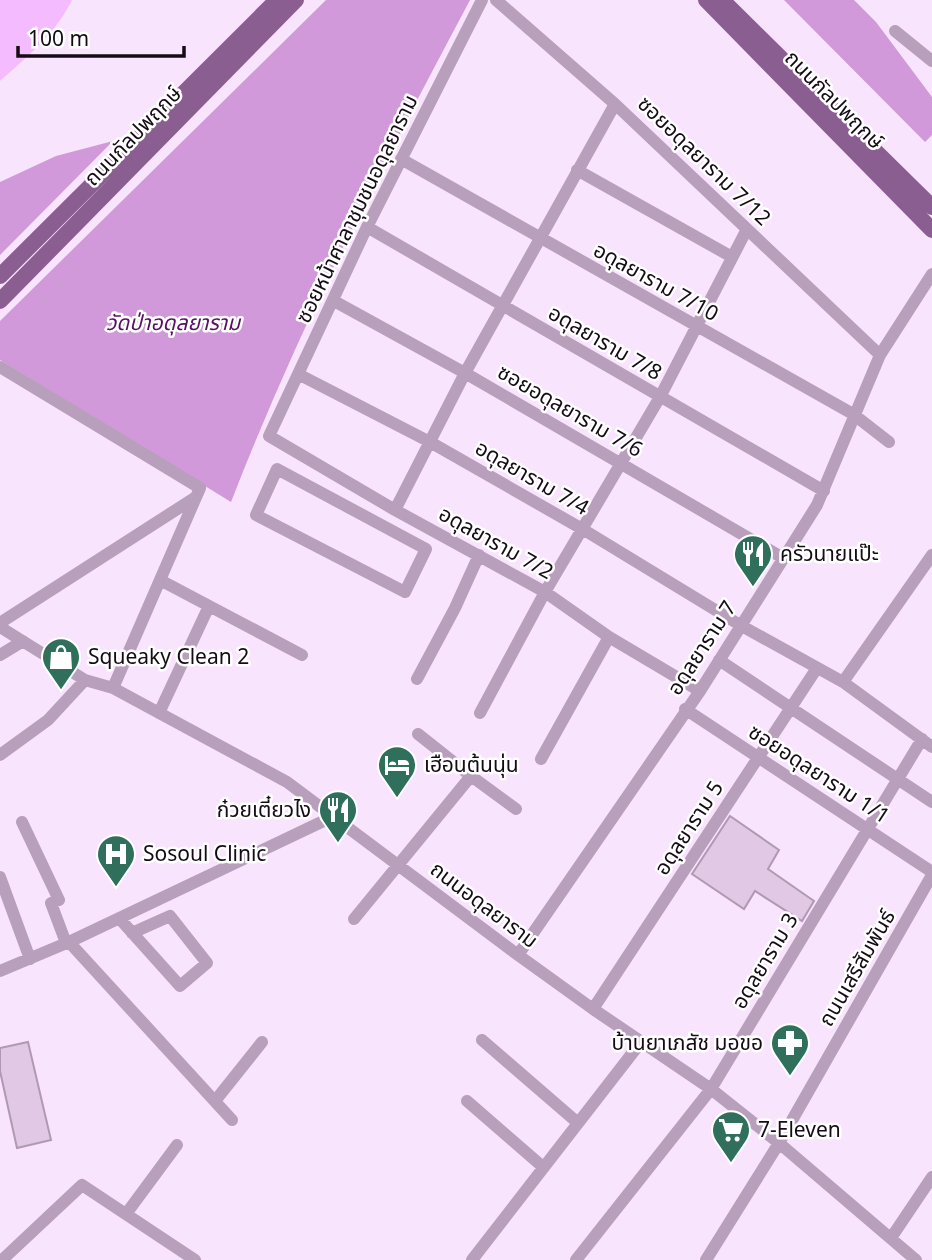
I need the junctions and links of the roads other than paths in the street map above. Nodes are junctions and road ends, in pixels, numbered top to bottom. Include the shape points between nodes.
1 (276, 0) edge
2 (296, 0) edge
3 (482, 0) edge
4 (496, 0) edge
5 (706, 0) edge
6 (722, 0) edge
7 (895, 31) dead end
8 (932, 61) edge
9 (615, 104) junction
10 (401, 159) junction
11 (577, 170) junction
12 (932, 207) edge
13 (60, 216) junction
14 (367, 227) junction
15 (747, 229) junction
16 (71, 230) junction
17 (932, 230) edge
18 (539, 239) junction
19 (732, 257) junction
20 (932, 274) edge
21 (0, 276) edge
22 (0, 301) edge
23 (334, 301) junction
24 (502, 306) junction
25 (696, 327) junction
26 (880, 355) junction
27 (0, 367) edge
28 (465, 373) junction
29 (298, 374) junction
30 (660, 397) junction
31 (853, 414) junction
32 (269, 436) joint
33 (430, 442) junction
34 (889, 442) dead end
35 (622, 463) junction
36 (359, 489) junction
37 (824, 491) junction
38 (196, 497) junction
39 (349, 508) junction
40 (394, 510) junction
41 (584, 530) junction
42 (479, 555) junction
43 (932, 555) edge
44 (783, 558) junction
45 (160, 580) junction
46 (545, 592) junction
47 (209, 606) junction
48 (0, 625) edge
49 (740, 625) junction
50 (609, 637) junction
51 (23, 641) junction
52 (0, 655) edge
53 (302, 655) dead end
54 (719, 660) junction
55 (817, 668) junction
56 (416, 679) dead end
57 (85, 680) junction
58 (843, 682) junction
59 (113, 688) junction
60 (700, 691) junction
61 (791, 708) junction
62 (685, 709) junction
63 (159, 713) junction
64 (480, 713) dead end
65 (418, 734) dead end
66 (927, 743) edge
67 (0, 755) edge
68 (758, 757) junction
69 (541, 759) dead end
70 (471, 776) junction
71 (898, 779) junction
72 (932, 802) edge
73 (516, 809) dead end
74 (334, 816) junction
75 (22, 822) dead end
76 (867, 829) junction
77 (399, 865) junction
78 (932, 873) edge
79 (0, 877) edge
80 (119, 918) junction
81 (354, 919) dead end
82 (132, 933) junction
83 (67, 942) junction
84 (518, 955) junction
85 (30, 959) junction
86 (0, 971) edge
87 (593, 1009) junction
88 (482, 1040) dead end
89 (262, 1042) dead end
90 (641, 1042) junction
91 (711, 1088) junction
92 (215, 1101) junction
93 (467, 1101) dead end
94 (232, 1119) dead end
95 (578, 1123) junction
96 (779, 1143) junction
97 (177, 1145) dead end
98 (543, 1167) junction
99 (932, 1177) edge
100 (126, 1214) junction
101 (891, 1238) junction
102 (10, 1257) edge
103 (710, 1259) edge
104 (195, 1260) edge
105 (472, 1260) edge
106 (576, 1260) edge
107 (916, 1260) edge

1 - 13 main road, ถนนกัลปพฤกษ์
2 - 16 main road, ถนนกัลปพฤกษ์
3 - 10 street, ซอยหน้าศาลาชุมชนอดุลยาราม
4 - 9 street, ซอยอดุลยาราม 7/12
5 - 17 main road, ถนนกัลปพฤกษ์
6 - 12 main road, ถนนกัลปพฤกษ์
7 - 8 street
9 - 11 street
9 - 15 street, ซอยอดุลยาราม 7/12
10 - 14 street, ซอยหน้าศาลาชุมชนอดุลยาราม
10 - 18 street, อดุลยาราม 7/10
11 - 18 street
11 - 19 street
13 - 16 main road
13 - 21 main road, ถนนกัลปพฤกษ์
14 - 23 street, ซอยหน้าศาลาชุมชนอดุลยาราม
14 - 24 street, อดุลยาราม 7/8
15 - 19 street
15 - 26 street, ซอยอดุลยาราม 7/12
16 - 22 main road, ถนนกัลปพฤกษ์
18 - 24 street
18 - 25 street, อดุลยาราม 7/10
19 - 25 street
20 - 26 street, อดุลยาราม 7
23 - 28 street, ซอยอดุลยาราม 7/6
23 - 29 street, ซอยหน้าศาลาชุมชนอดุลยาราม
24 - 28 street
24 - 30 street, อดุลยาราม 7/8
25 - 30 street
25 - 31 street, อดุลยาราม 7/10
26 - 31 street, อดุลยาราม 7
27 - 38 street via 200,488
28 - 33 street
28 - 35 street, ซอยอดุลยาราม 7/6
29 - 32 street, ซอยหน้าศาลาชุมชนอดุลยาราม
29 - 33 street, อดุลยาราม 7/4
30 - 35 street
30 - 37 street, อดุลยาราม 7/8
31 - 34 street, อดุลยาราม 7/10
31 - 37 street, อดุลยาราม 7
32 - 36 street, อดุลยาราม 7/2
33 - 40 street
33 - 41 street, อดุลยาราม 7/4
35 - 41 street
35 - 44 street, ซอยอดุลยาราม 7/6
36 - 39 street
36 - 40 street, อดุลยาราม 7/2
37 - 44 street, อดุลยาราม 7
38 - 45 street
38 - 48 street
39 - 39 street via 426,549 405,592 256,515 277,470
40 - 42 street, อดุลยาราม 7/2
41 - 46 street
41 - 49 street, อดุลยาราม 7/4
42 - 46 street, อดุลยาราม 7/2
42 - 56 street
43 - 58 street
44 - 49 street, อดุลยาราม 7
45 - 47 street
45 - 59 street
46 - 50 street, อดุลยาราม 7/2
46 - 64 street
47 - 53 street
47 - 63 street
48 - 51 street, ถนนอดุลยาราม
49 - 54 street, อดุลยาราม 7
49 - 55 street, อดุลยาราม 7/4
50 - 60 street, อดุลยาราม 7/2
50 - 69 street
51 - 52 street
51 - 57 street, ถนนอดุลยาราม
54 - 60 street, อดุลยาราม 7
54 - 61 street
55 - 58 street, อดุลยาราม 7/4
55 - 61 street, อดุลยาราม 5
57 - 59 street, ถนนอดุลยาราม
57 - 67 street via 48,720
58 - 66 street, อดุลยาราม 7/4
59 - 63 street, ถนนอดุลยาราม
60 - 62 street, อดุลยาราม 7
61 - 68 street, อดุลยาราม 5
61 - 71 street
62 - 68 street, ซอยอดุลยาราม 1/1
62 - 84 street, อดุลยาราม 7
63 - 74 street, ถนนอดุลยาราม via 287,782
65 - 70 street
66 - 71 street, อดุลยาราม 3
68 - 76 street, ซอยอดุลยาราม 1/1
68 - 87 street, อดุลยาราม 5
70 - 73 street
70 - 77 street
71 - 72 street
71 - 76 street, อดุลยาราม 3
74 - 77 street, ถนนอดุลยาราม
74 - 80 street
75 - 83 street via 59,900 51,903
76 - 78 street, ซอยอดุลยาราม 1/1
76 - 91 street, อดุลยาราม 3
77 - 81 street
77 - 84 street, ถนนอดุลยาราม
78 - 96 street, ถนนเสรีสัมพันธ์
79 - 85 street
80 - 82 street
80 - 83 street
82 - 82 street via 180,986 207,962 170,916
83 - 85 street
83 - 92 street
84 - 87 street, ถนนอดุลยาราม
85 - 86 street
87 - 90 street, ถนนอดุลยาราม
88 - 95 street
89 - 92 street
90 - 91 street, ถนนอดุลยาราม
90 - 95 street
91 - 96 street, ถนนอดุลยาราม
91 - 106 street, อดุลยาราม 3
92 - 94 street
93 - 98 street
95 - 98 street
96 - 101 street, ถนนอดุลยาราม
96 - 103 street, ถนนเสรีสัมพันธ์
97 - 100 street
98 - 105 street
99 - 101 street
100 - 102 street via 82,1185
100 - 104 street
101 - 107 street, ถนนอดุลยาราม

